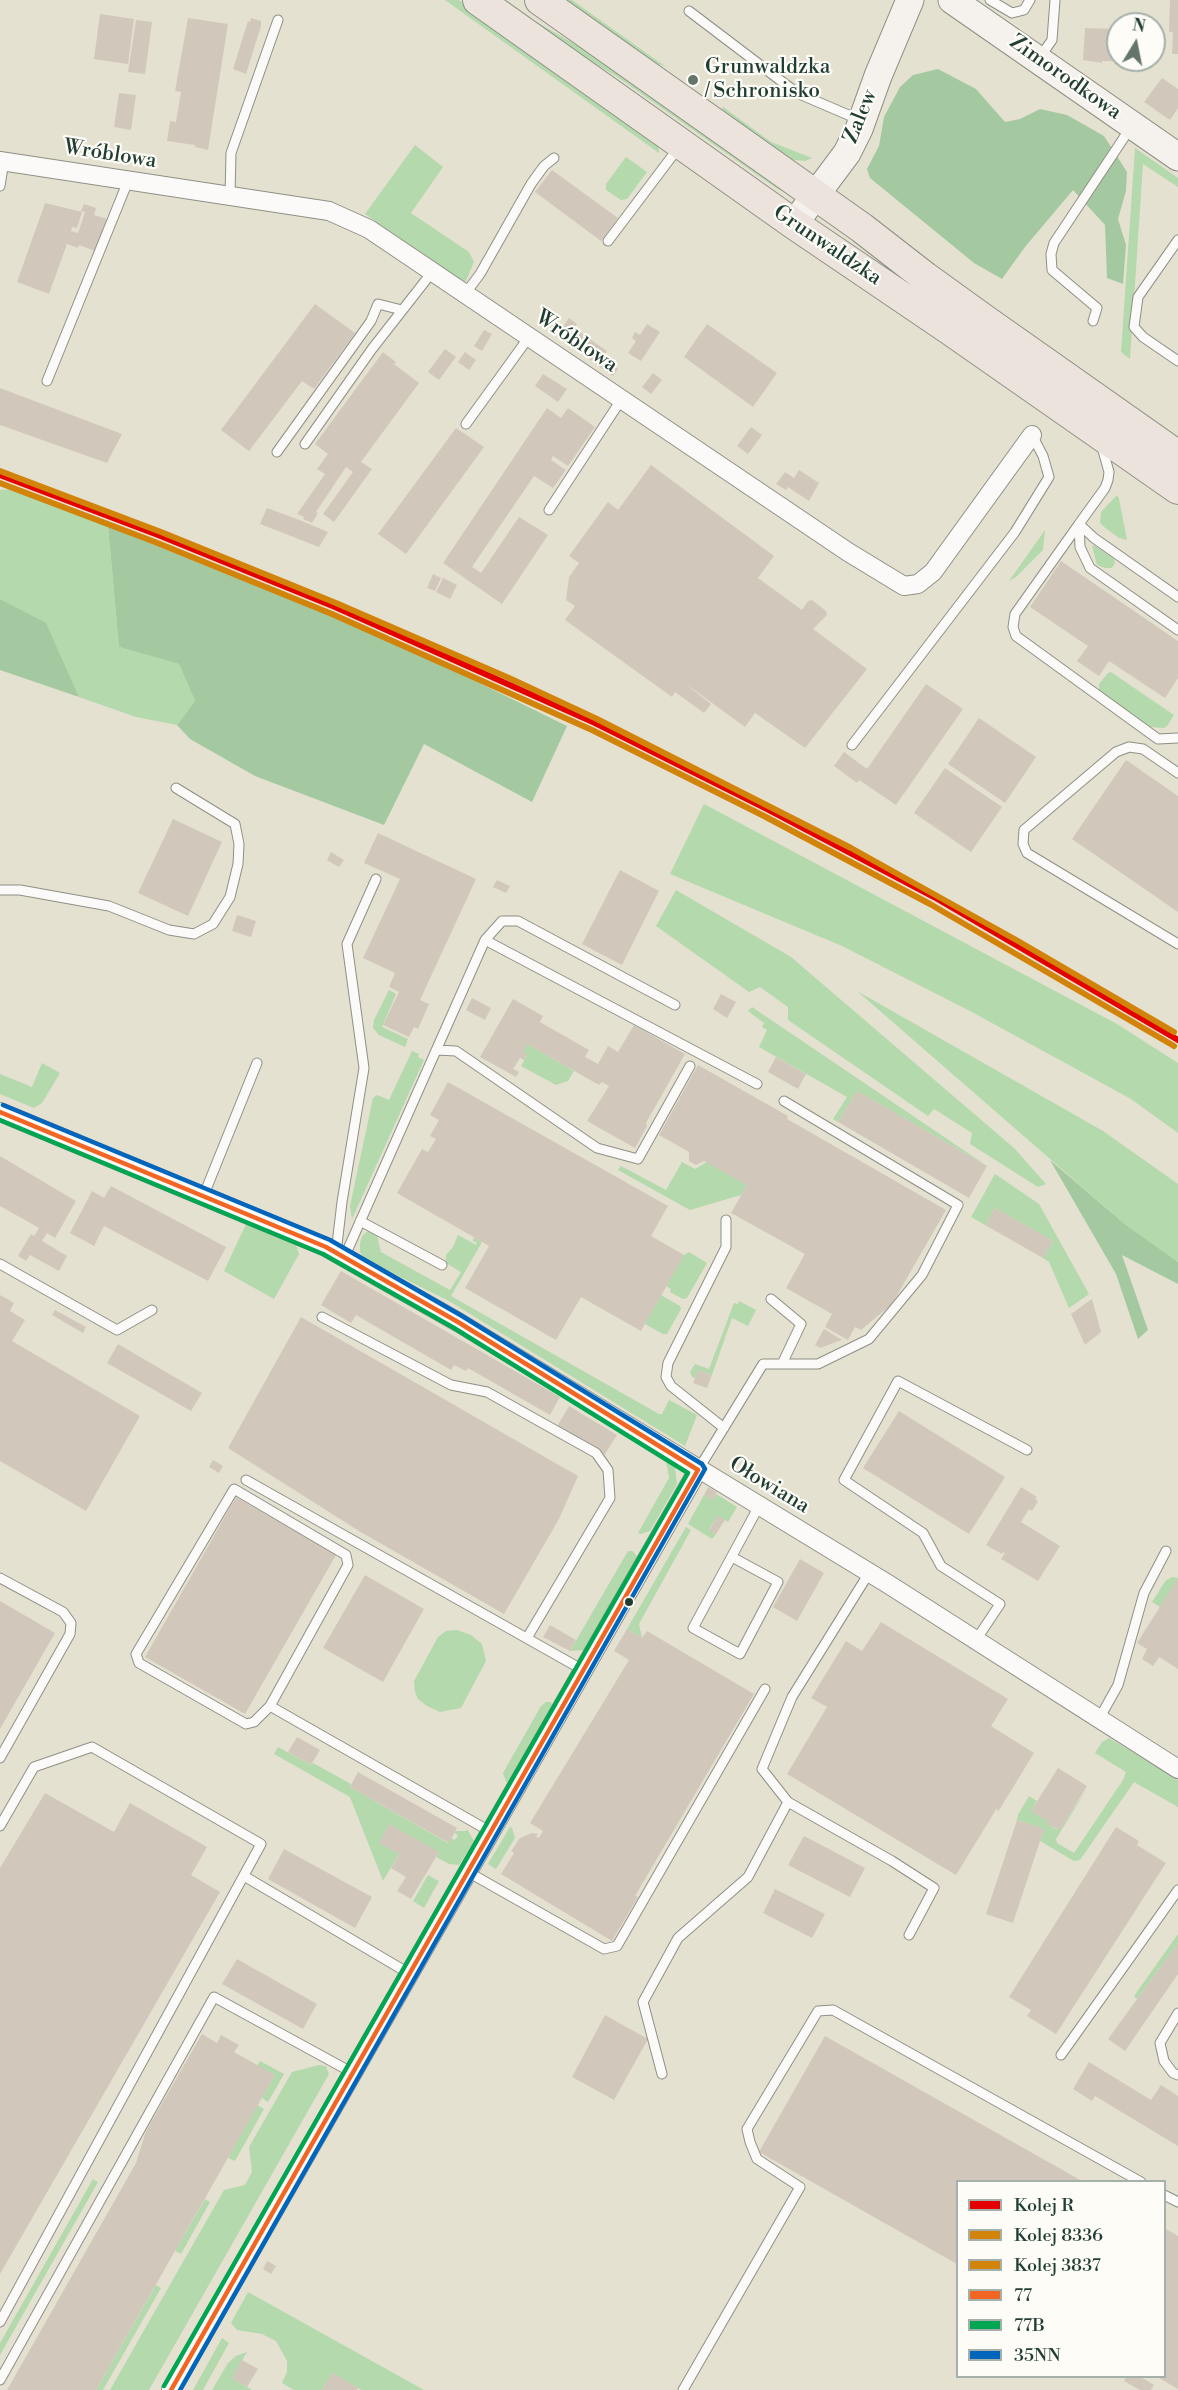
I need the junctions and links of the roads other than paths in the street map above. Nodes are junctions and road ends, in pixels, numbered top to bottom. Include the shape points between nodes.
1 (478, 0) edge
2 (540, 0) edge
3 (910, 0) edge
4 (952, 0) edge
5 (1011, 0) edge
6 (1030, 0) edge
7 (1055, 0) edge
8 (990, 4) edge
9 (689, 11) dead end
10 (1007, 11) junction
11 (278, 20) dead end
12 (1039, 59) junction
13 (862, 121) junction
14 (1133, 125) junction
15 (680, 145) junction
16 (1177, 154) edge
17 (554, 158) dead end
18 (2, 161) edge
19 (128, 181) junction
20 (0, 186) edge
21 (230, 196) junction
22 (816, 196) junction
23 (794, 224) junction
24 (1178, 240) edge
25 (608, 241) dead end
26 (433, 272) junction
27 (465, 294) junction
28 (402, 310) junction
29 (1093, 321) dead end
30 (529, 337) junction
31 (1178, 362) edge
32 (47, 381) dead end
33 (621, 400) junction
34 (466, 424) dead end
35 (1090, 426) junction
36 (1032, 435) joint
37 (305, 444) dead end
38 (277, 452) dead end
39 (1178, 456) edge
40 (1178, 489) edge
41 (549, 510) dead end
42 (1079, 524) junction
43 (1178, 597) edge
44 (1178, 630) edge
45 (1178, 738) edge
46 (852, 745) dead end
47 (1178, 774) edge
48 (176, 788) dead end
49 (376, 879) dead end
50 (0, 890) edge
51 (485, 940) junction
52 (1178, 944) edge
53 (675, 1005) dead end
54 (436, 1050) junction
55 (257, 1063) dead end
56 (690, 1066) dead end
57 (758, 1083) dead end
58 (784, 1101) dead end
59 (0, 1112) edge
60 (203, 1197) junction
61 (726, 1220) dead end
62 (360, 1221) junction
63 (340, 1255) junction
64 (0, 1264) edge
65 (442, 1265) dead end
66 (771, 1299) dead end
67 (152, 1310) dead end
68 (322, 1317) dead end
69 (782, 1364) junction
70 (724, 1428) junction
71 (1027, 1450) dead end
72 (699, 1470) junction
73 (246, 1480) dead end
74 (759, 1506) junction
75 (1166, 1551) dead end
76 (732, 1557) junction
77 (869, 1573) junction
78 (0, 1578) edge
79 (527, 1638) junction
80 (976, 1640) junction
81 (583, 1670) junction
82 (765, 1689) dead end
83 (270, 1706) junction
84 (1099, 1719) junction
85 (0, 1758) edge
86 (1178, 1769) edge
87 (788, 1802) junction
88 (0, 1826) edge
89 (491, 1832) junction
90 (468, 1872) junction
91 (244, 1876) junction
92 (1178, 1890) edge
93 (909, 1935) dead end
94 (410, 1974) junction
95 (1178, 2013) edge
96 (1061, 2055) dead end
97 (353, 2073) junction
98 (662, 2074) dead end
99 (1178, 2075) edge
100 (1139, 2180) edge
101 (0, 2322) edge
102 (0, 2380) edge
103 (171, 2390) edge
104 (683, 2390) edge

1 - 15 main road, Grunwaldzka
2 - 22 main road, Grunwaldzka
3 - 13 street, Zalew
4 - 8 street, Zimorodkowa
5 - 10 lane
6 - 10 lane via 1024,10
7 - 12 lane via 1052,40
8 - 10 lane
8 - 12 street, Zimorodkowa
9 - 13 lane via 797,93
11 - 21 lane via 231,153
12 - 14 street, Zimorodkowa
13 - 22 street, Zalew via 847,153
14 - 16 street, Zimorodkowa
14 - 29 lane via 1054,243 1051,254 1052,270 1097,308
15 - 23 main road, Grunwaldzka
15 - 25 lane
17 - 27 lane via 531,184
18 - 19 street, Wróblowa
18 - 20 lane
19 - 21 street, Wróblowa
19 - 32 lane
21 - 26 street, Wróblowa via 329,211 369,229
22 - 23 street, Zalew
22 - 39 main road, Grunwaldzka
23 - 35 main road, Grunwaldzka
24 - 31 lane via 1138,297 1134,327
26 - 27 street, Wróblowa
26 - 28 lane
27 - 30 street, Wróblowa
28 - 37 lane
28 - 38 lane via 378,304 371,321
30 - 33 street, Wróblowa
30 - 34 lane
33 - 36 street, Wróblowa via 904,586 918,584 933,572
33 - 41 lane
35 - 40 main road, Grunwaldzka
35 - 42 lane via 1103,448 1109,472 1105,488
36 - 46 lane via 1049,477 1015,532
42 - 43 lane
42 - 44 lane via 1080,547 1090,568
42 - 45 lane via 1015,614 1016,636 1158,739
47 - 52 lane via 1143,749 1129,747 1116,752 1024,830 1023,843 1027,853
48 - 50 lane via 235,824 238,864 230,897 213,924 194,934 169,930 109,906
49 - 63 lane via 347,944 364,1068
51 - 53 lane via 502,921 518,921
51 - 54 lane
51 - 57 lane
54 - 56 lane via 456,1051 597,1148 638,1159
54 - 62 lane
55 - 60 lane
58 - 69 lane via 958,1205 921,1275 868,1339 818,1364
59 - 60 street, Ołowiana
60 - 63 street, Ołowiana
61 - 70 lane via 726,1247 668,1363 666,1377 670,1386
62 - 63 lane
62 - 65 lane
63 - 72 street, Ołowiana via 458,1322
64 - 67 lane via 117,1330
66 - 69 lane via 801,1324
68 - 79 lane via 451,1385 487,1392 596,1453 608,1470 610,1498
69 - 70 lane via 763,1364
70 - 72 lane
71 - 80 lane via 898,1381 844,1479 923,1533 941,1566 1000,1604
72 - 74 street, Ołowiana
72 - 81 street
73 - 79 lane
74 - 76 lane
74 - 77 street, Ołowiana
75 - 84 lane via 1144,1593 1118,1685
76 - 76 lane via 693,1628 740,1654 778,1582
77 - 80 street, Ołowiana
77 - 87 lane via 792,1697 762,1769
78 - 85 lane via 63,1612 71,1623 70,1634
79 - 81 lane
80 - 84 street, Ołowiana
81 - 89 street
82 - 90 lane via 617,1946 604,1949
83 - 83 lane via 348,1565 346,1555 234,1489 136,1654 139,1663 246,1724 254,1722
83 - 89 lane
84 - 86 street, Ołowiana
87 - 93 lane via 934,1888
87 - 98 lane via 748,1877 678,1938 643,2002
88 - 91 lane via 34,1767 92,1747 261,1844
89 - 90 street
90 - 94 street
91 - 94 lane
91 - 101 lane
92 - 96 lane
94 - 97 street
95 - 99 lane via 1160,2043 1164,2061
97 - 102 lane via 214,1997
97 - 103 street
100 - 104 lane via 833,2010 818,2011 747,2129 756,2159 800,2187

